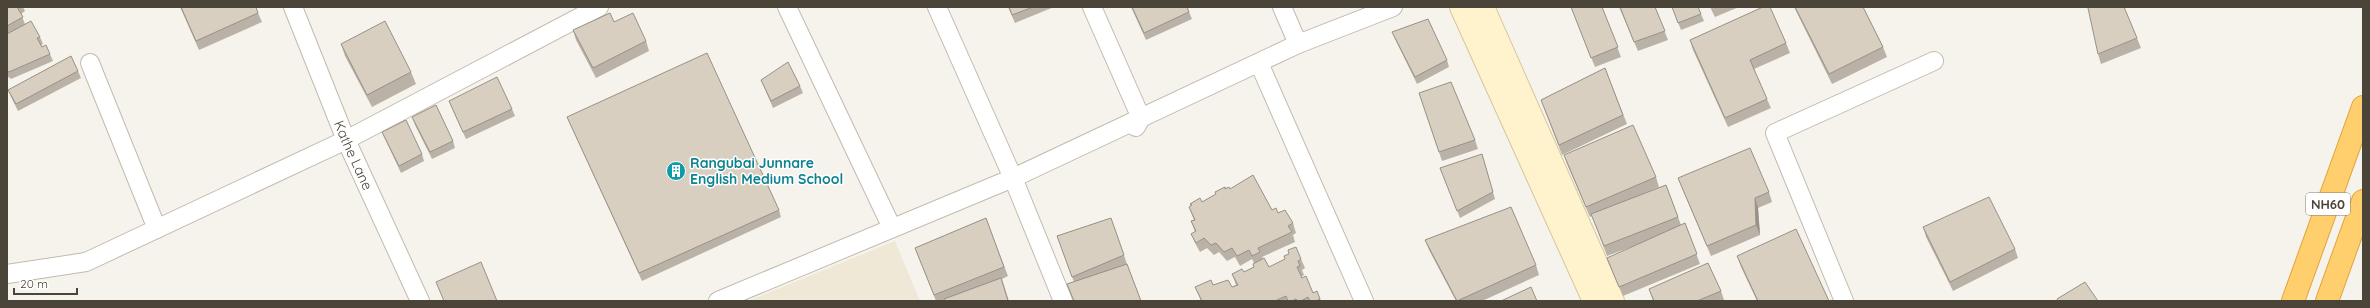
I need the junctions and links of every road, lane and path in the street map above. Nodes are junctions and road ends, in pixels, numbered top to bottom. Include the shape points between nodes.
1 (293, 7) edge
2 (599, 7) edge
3 (787, 7) edge
4 (937, 7) edge
5 (1092, 7) edge
6 (1282, 7) edge
7 (1393, 7) edge
8 (1461, 7) edge
9 (1483, 7) edge
10 (1298, 44) junction
11 (1934, 61) dead end
12 (90, 63) dead end
13 (1259, 63) junction
14 (2363, 107) edge
15 (1518, 110) junction
16 (1139, 122) junction
17 (346, 140) junction
18 (1013, 178) junction
19 (2363, 201) edge
20 (892, 228) junction
21 (157, 229) junction
22 (7, 274) edge
23 (1594, 287) edge
24 (420, 301) edge
25 (718, 301) edge
26 (1064, 301) edge
27 (1364, 301) edge
28 (1613, 301) edge
29 (1844, 301) edge
30 (2293, 301) edge
31 (2326, 301) edge

1 - 17 street, Kathe Lane
2 - 17 street
3 - 20 street
4 - 18 street
5 - 16 street
6 - 10 street
7 - 10 street
8 - 15 street
9 - 15 street
10 - 13 street
11 - 29 street via 1775,133
12 - 21 street
13 - 16 street
13 - 27 street
14 - 30 highway, NH60
15 - 23 street
16 - 18 street
17 - 21 street
17 - 24 street, Kathe Lane
18 - 20 street
18 - 26 street
19 - 31 highway, NH60
20 - 25 street
21 - 22 street via 86,262
23 - 28 street

